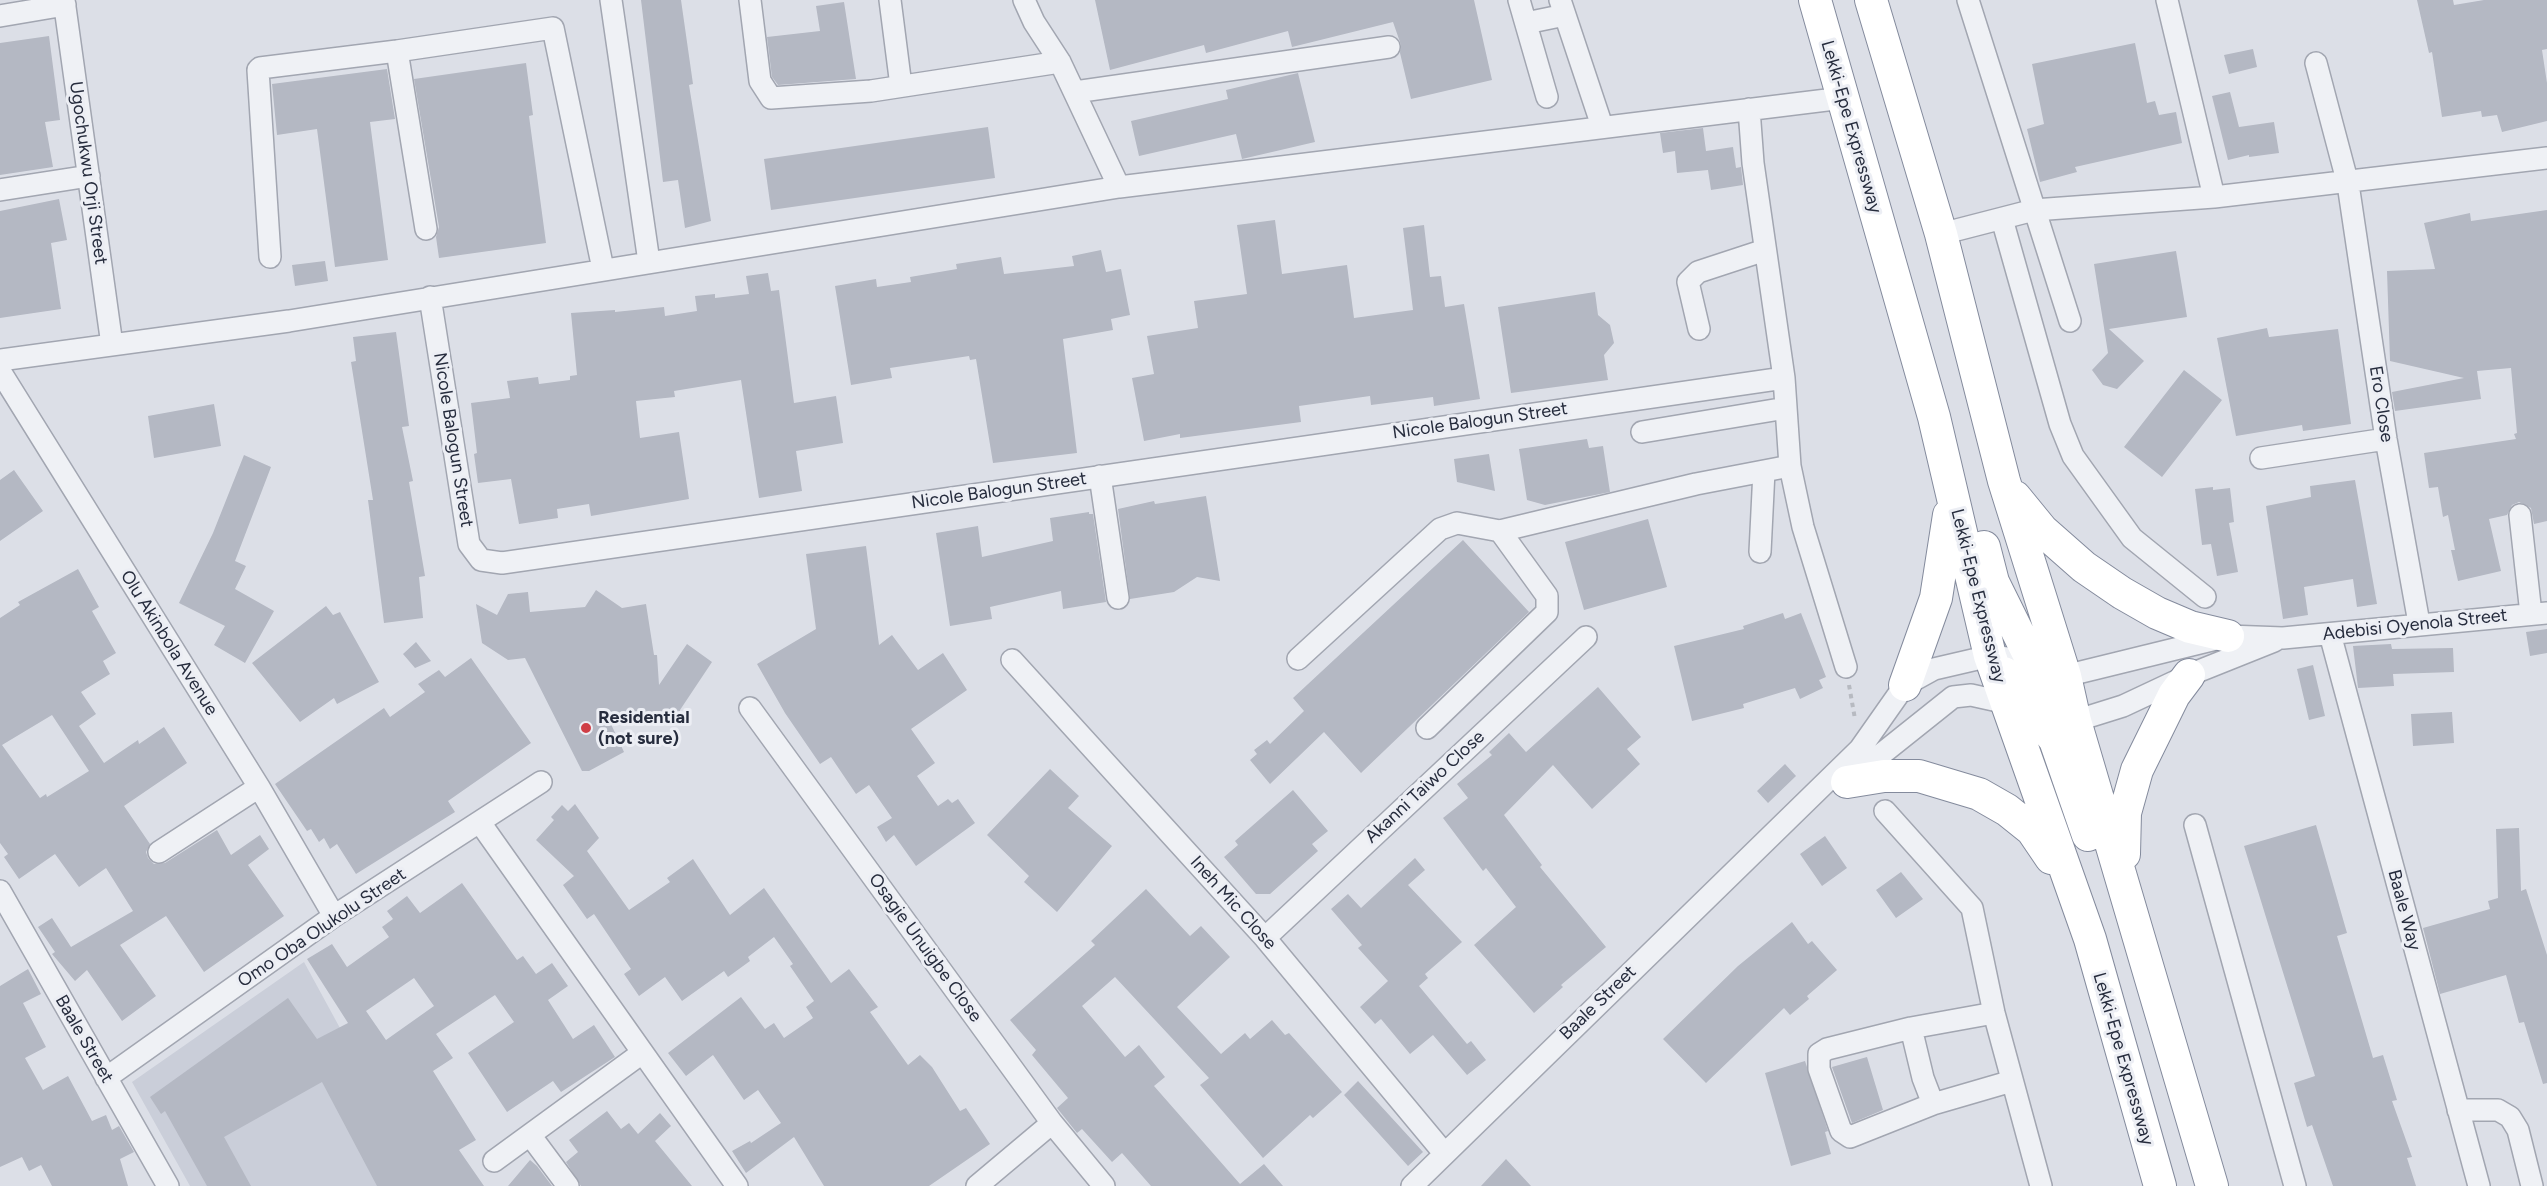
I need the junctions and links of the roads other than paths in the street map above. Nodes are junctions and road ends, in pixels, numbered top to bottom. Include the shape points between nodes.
1 (611, 0) edge
2 (750, 0) edge
3 (890, 0) edge
4 (1024, 0) edge
5 (1519, 0) edge
6 (1815, 0) edge
7 (1871, 0) edge
8 (1968, 0) edge
9 (2167, 0) edge
10 (65, 3) edge
11 (1563, 7) edge
12 (0, 16) edge
13 (1526, 23) junction
14 (1389, 47) dead end
15 (398, 51) junction
16 (1060, 62) junction
17 (2316, 63) dead end
18 (901, 86) junction
19 (1075, 92) junction
20 (1547, 97) dead end
21 (1843, 98) junction
22 (1749, 109) junction
23 (1602, 126) junction
24 (2547, 158) edge
25 (89, 176) junction
26 (2348, 183) junction
27 (1119, 187) junction
28 (0, 190) edge
29 (2214, 198) junction
30 (2034, 210) junction
31 (2002, 219) junction
32 (426, 229) dead end
33 (1941, 234) junction
34 (1765, 250) junction
35 (270, 257) dead end
36 (650, 261) junction
37 (603, 269) junction
38 (1896, 286) junction
39 (430, 297) junction
40 (2070, 321) dead end
41 (1699, 329) dead end
42 (112, 345) junction
43 (0, 360) edge
44 (0, 371) edge
45 (1784, 378) junction
46 (1786, 408) junction
47 (1934, 417) junction
48 (1642, 432) dead end
49 (2386, 439) junction
50 (2261, 458) dead end
51 (1790, 466) junction
52 (1764, 471) junction
53 (1100, 476) junction
54 (2004, 481) junction
55 (2520, 514) dead end
56 (1500, 531) junction
57 (1760, 552) dead end
58 (2205, 597) dead end
59 (1118, 598) dead end
60 (2539, 613) edge
61 (2419, 623) junction
62 (2330, 634) junction
63 (2228, 636) junction
64 (1586, 637) dead end
65 (2283, 638) junction
66 (1990, 656) junction
67 (1298, 659) dead end
68 (1012, 660) dead end
69 (2032, 661) junction
70 (1846, 667) road end
71 (2189, 675) junction
72 (2065, 676) junction
73 (1905, 685) junction
74 (2020, 706) junction
75 (750, 708) dead end
76 (2075, 721) junction
77 (1427, 728) dead end
78 (541, 782) dead end
79 (1847, 782) junction
80 (259, 787) junction
81 (1885, 811) dead end
82 (1785, 820) junction
83 (481, 824) junction
84 (2195, 825) dead end
85 (159, 852) dead end
86 (0, 891) edge
87 (2132, 915) junction
88 (334, 916) junction
89 (1265, 938) junction
90 (2090, 939) junction
91 (1994, 1013) junction
92 (1911, 1028) junction
93 (642, 1053) junction
94 (106, 1078) junction
95 (2012, 1081) junction
96 (1933, 1104) junction
97 (2458, 1110) junction
98 (1052, 1123) junction
99 (530, 1135) junction
100 (1444, 1153) junction
101 (494, 1161) dead end
102 (168, 1186) edge
103 (568, 1186) edge
104 (737, 1186) edge
105 (977, 1186) edge
106 (1104, 1186) edge
107 (1412, 1186) edge
108 (2041, 1186) edge
109 (2160, 1186) edge
110 (2211, 1186) edge
111 (2295, 1186) edge
112 (2479, 1186) edge
113 (2532, 1186) edge

1 - 36 street
2 - 18 street via 760,81 771,98
3 - 18 street
4 - 16 street
5 - 13 street
6 - 21 highway, Lekki-Epe Expressway
7 - 33 highway
8 - 30 street
9 - 29 street
10 - 12 street
10 - 25 street, Ugochukwu Orji Street
11 - 13 street
11 - 23 street
13 - 20 street
14 - 19 street
15 - 32 street
15 - 35 street via 258,70
15 - 37 street via 555,29
16 - 18 street
16 - 19 street
17 - 26 street, Ero Close
19 - 27 street
21 - 22 street
21 - 38 highway, Lekki-Epe Expressway
22 - 23 street
22 - 34 street
23 - 27 street
24 - 26 street
25 - 28 street
25 - 42 street, Ugochukwu Orji Street
26 - 29 street
26 - 49 street, Ero Close
27 - 36 street
29 - 30 street
30 - 31 street
30 - 40 street
31 - 33 street
31 - 58 street via 2060,424 2073,456 2132,538
33 - 54 highway
34 - 41 street via 1698,272 1688,282
34 - 45 street
36 - 37 street
37 - 39 street
38 - 47 highway, Lekki-Epe Expressway
38 - 69 highway via 1920,321 1993,582
39 - 42 street
39 - 53 street, Nicole Balogun Street via 469,544 482,560 502,563
42 - 43 street
44 - 80 street, Olu Akinbola Avenue
45 - 46 street
45 - 53 street, Nicole Balogun Street
46 - 48 street
46 - 51 street
47 - 66 highway, Lekki-Epe Expressway
47 - 73 highway via 1950,504 1945,557 1936,598
49 - 50 street
49 - 61 street, Ero Close
51 - 52 street
51 - 70 street via 1803,527
52 - 56 street
52 - 57 street
53 - 59 street
54 - 63 highway via 2042,530 2084,567 2157,614
54 - 72 highway
55 - 60 street
56 - 67 street via 1457,523 1440,529
56 - 77 street via 1547,596 1547,612
60 - 61 street, Adebisi Oyenola Street
61 - 62 street, Adebisi Oyenola Street
62 - 65 street, Adebisi Oyenola Street
62 - 97 street, Baale Way
63 - 65 street
63 - 72 street
64 - 89 street, Akanni Taiwo Close
65 - 71 street
66 - 69 street
66 - 73 street via 1934,669
66 - 74 highway
68 - 89 street, Ineh Mic Close
69 - 72 street
69 - 76 highway
71 - 76 street via 2123,706
71 - 87 highway via 2174,695 2137,770 2125,813 2124,861
72 - 76 highway
73 - 82 street via 1860,749
74 - 76 street
74 - 79 street via 1971,695 1953,697
74 - 90 highway, Lekki-Epe Expressway
74 - 110 highway via 2055,740 2183,1138
75 - 98 street, Osagie Unuigbe Close
76 - 87 highway
78 - 83 street, Omo Oba Olukolu Street
79 - 82 street
79 - 90 highway via 1919,776 1979,794 2007,810 2032,830 2059,870
80 - 85 street
80 - 88 street, Olu Akinbola Avenue
81 - 91 street via 1972,908
82 - 100 street, Baale Street
83 - 88 street, Omo Oba Olukolu Street
83 - 93 street
84 - 111 street
86 - 94 street, Baale Street
87 - 110 highway
88 - 94 street, Omo Oba Olukolu Street
89 - 100 street, Ineh Mic Close
90 - 109 highway, Lekki-Epe Expressway
91 - 92 street
91 - 95 street
92 - 96 street
92 - 96 street via 1827,1049 1819,1054 1819,1068 1841,1131 1850,1137
93 - 99 street
93 - 104 street
94 - 102 street, Baale Street
95 - 96 street
95 - 108 street
97 - 112 street, Baale Way
97 - 113 street via 2498,1110 2510,1117 2518,1130
98 - 105 street
98 - 106 street, Osagie Unuigbe Close
99 - 101 street
99 - 103 street
100 - 107 street, Baale Street

